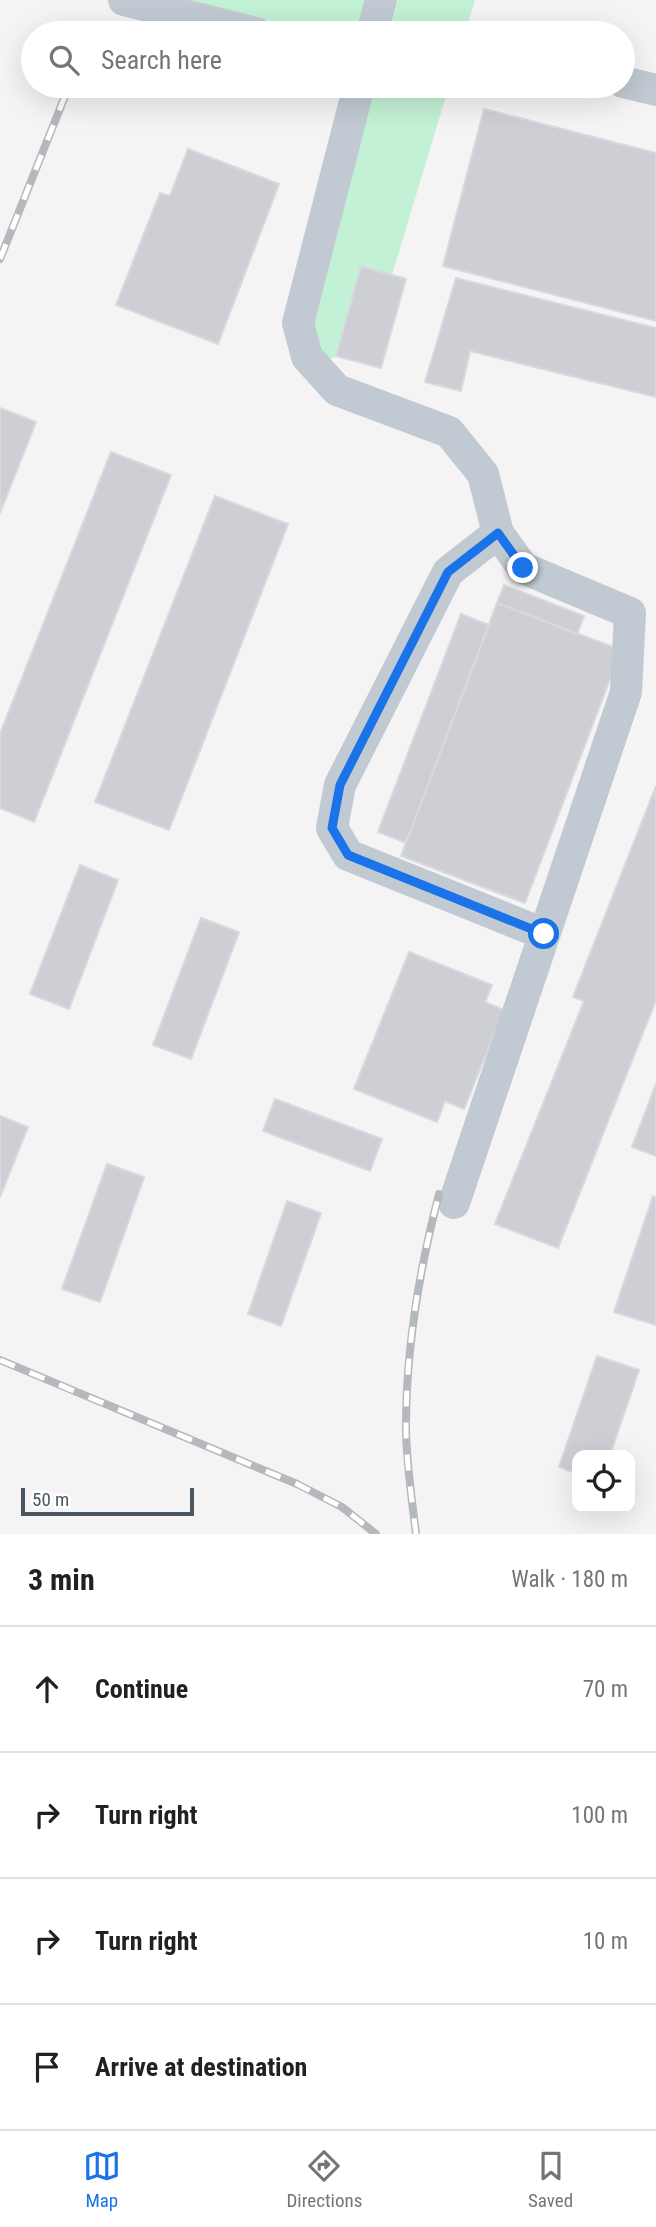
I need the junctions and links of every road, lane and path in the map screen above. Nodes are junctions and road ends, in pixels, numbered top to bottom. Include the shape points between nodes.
1 (124, 0) edge
2 (381, 0) edge
3 (208, 21) edge
4 (375, 21) edge
5 (635, 85) edge
6 (656, 90) edge
7 (356, 98) edge
8 (498, 533) junction
9 (544, 934) junction
10 (454, 1203) dead end

1 - 3 lane
2 - 4 lane
5 - 6 lane
7 - 8 lane via 298,323 307,357 337,390 449,432 483,474
8 - 9 lane via 523,568 629,613 626,692
8 - 9 lane via 448,572 340,785 332,828 348,855
9 - 10 lane

